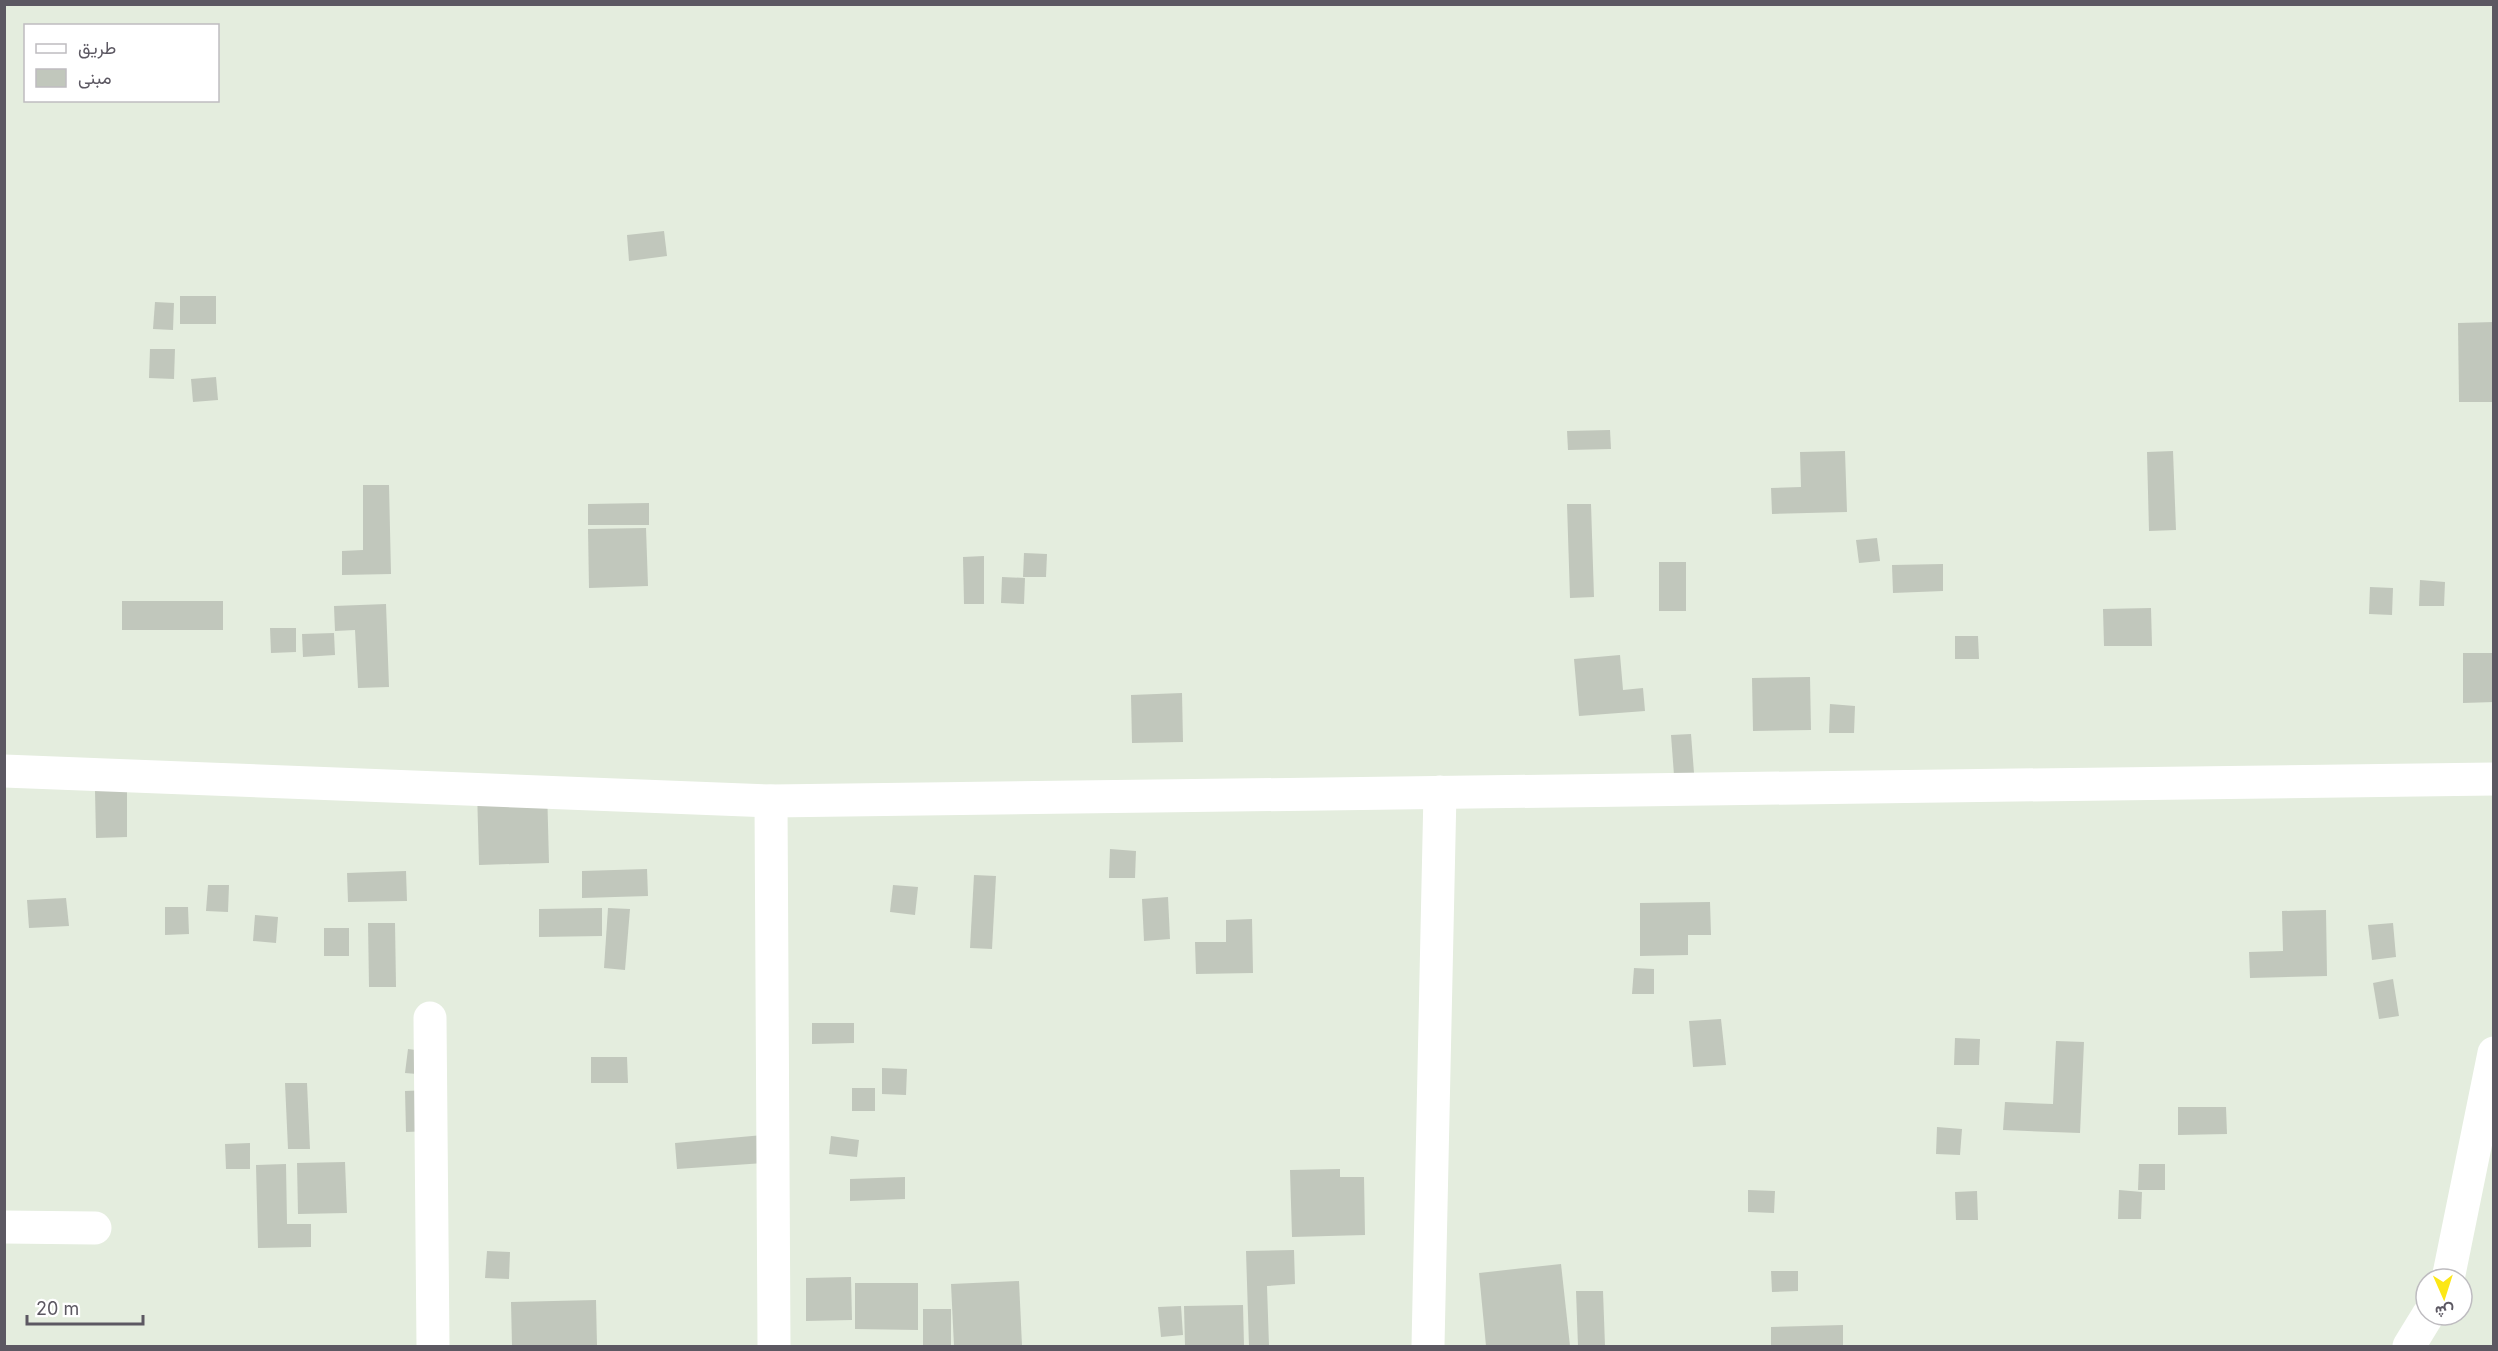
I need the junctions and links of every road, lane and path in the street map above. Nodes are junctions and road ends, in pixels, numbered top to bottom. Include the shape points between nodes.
1 (4, 771) edge
2 (2493, 779) edge
3 (1440, 792) junction
4 (771, 801) junction
5 (430, 1018) dead end
6 (2493, 1053) edge
7 (4, 1227) edge
8 (95, 1228) dead end
9 (2450, 1267) edge
10 (2421, 1327) edge
11 (433, 1347) edge
12 (774, 1347) edge
13 (1428, 1347) edge
14 (2409, 1347) edge

1 - 4 street
2 - 3 street
3 - 4 street
3 - 13 street
4 - 12 street
5 - 11 street
6 - 9 street
7 - 8 street
10 - 14 street

